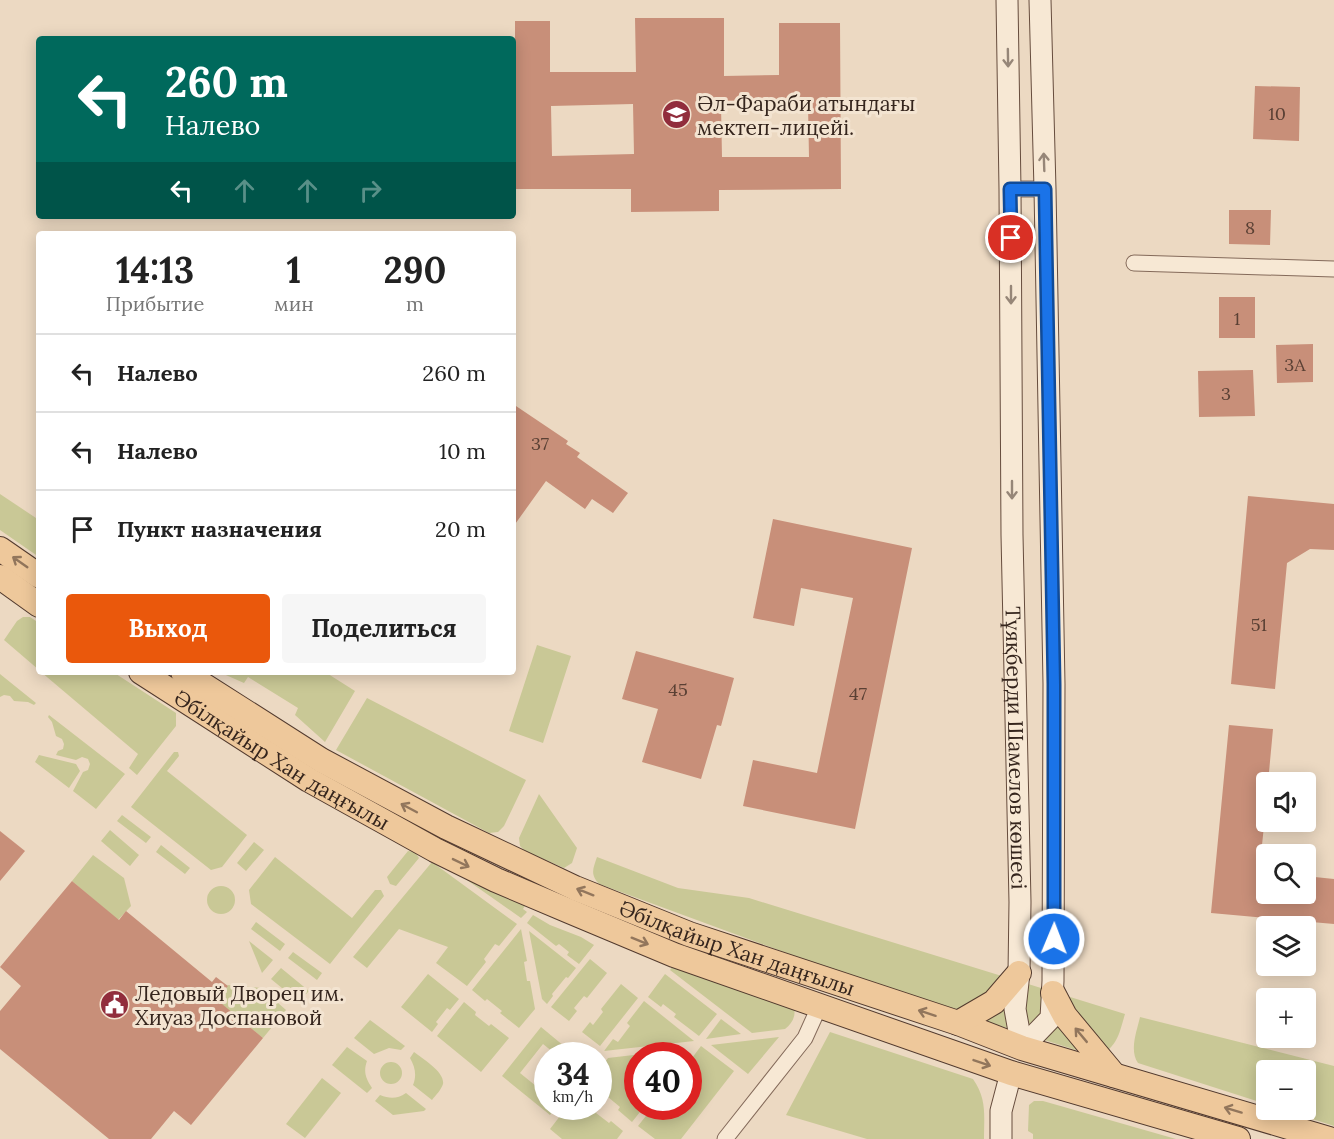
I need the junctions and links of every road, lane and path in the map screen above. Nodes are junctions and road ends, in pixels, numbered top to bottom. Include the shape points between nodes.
1 (1007, 0) edge
2 (1040, 0) edge
3 (1010, 189) junction
4 (1045, 189) junction
5 (1134, 263) dead end
6 (1334, 269) edge
7 (0, 549) edge
8 (36, 574) edge
9 (0, 577) edge
10 (36, 602) edge
11 (146, 675) edge
12 (188, 675) edge
13 (1019, 973) junction
14 (1053, 993) junction
15 (819, 1006) junction
16 (958, 1023) junction
17 (1022, 1048) junction
18 (1011, 1073) junction
19 (1114, 1075) junction
20 (725, 1139) edge
21 (1000, 1139) edge
22 (1238, 1139) edge
23 (1329, 1139) edge

1 -> 3 street, Тұяқберди Шамелов көшесі
4 -> 2 street, Тұяқберди Шамелов көшесі
3 - 4 street
3 -> 13 street, Тұяқберди Шамелов көшесі
4 - 14 street, Тұяқберди Шамелов көшесі via 1054,684
5 - 6 street
8 -> 7 main road
9 - 10 main road
11 -> 15 main road, Әбілқайыр Хан даңғылы via 309,780 496,880 674,955
16 -> 12 main road, Әбілқайыр Хан даңғылы via 689,934 574,888 446,827 321,760
13 - 16 main road via 994,1002
13 - 17 street, Тұяқберди Шамелов көшесі via 1015,1009
14 - 17 street, Тұяқберди Шамелов көшесі via 1051,1018
19 -> 14 main road via 1065,1016
15 -> 18 main road, Әбілқайыр Хан даңғылы
15 - 20 street via 805,1038
16 - 17 main road, Әбілқайыр Хан даңғылы
17 - 18 street
17 - 19 main road, Әбілқайыр Хан даңғылы
18 - 21 street via 1001,1111
18 - 22 main road, Әбілқайыр Хан даңғылы
23 -> 19 main road, Әбілқайыр Хан даңғылы

